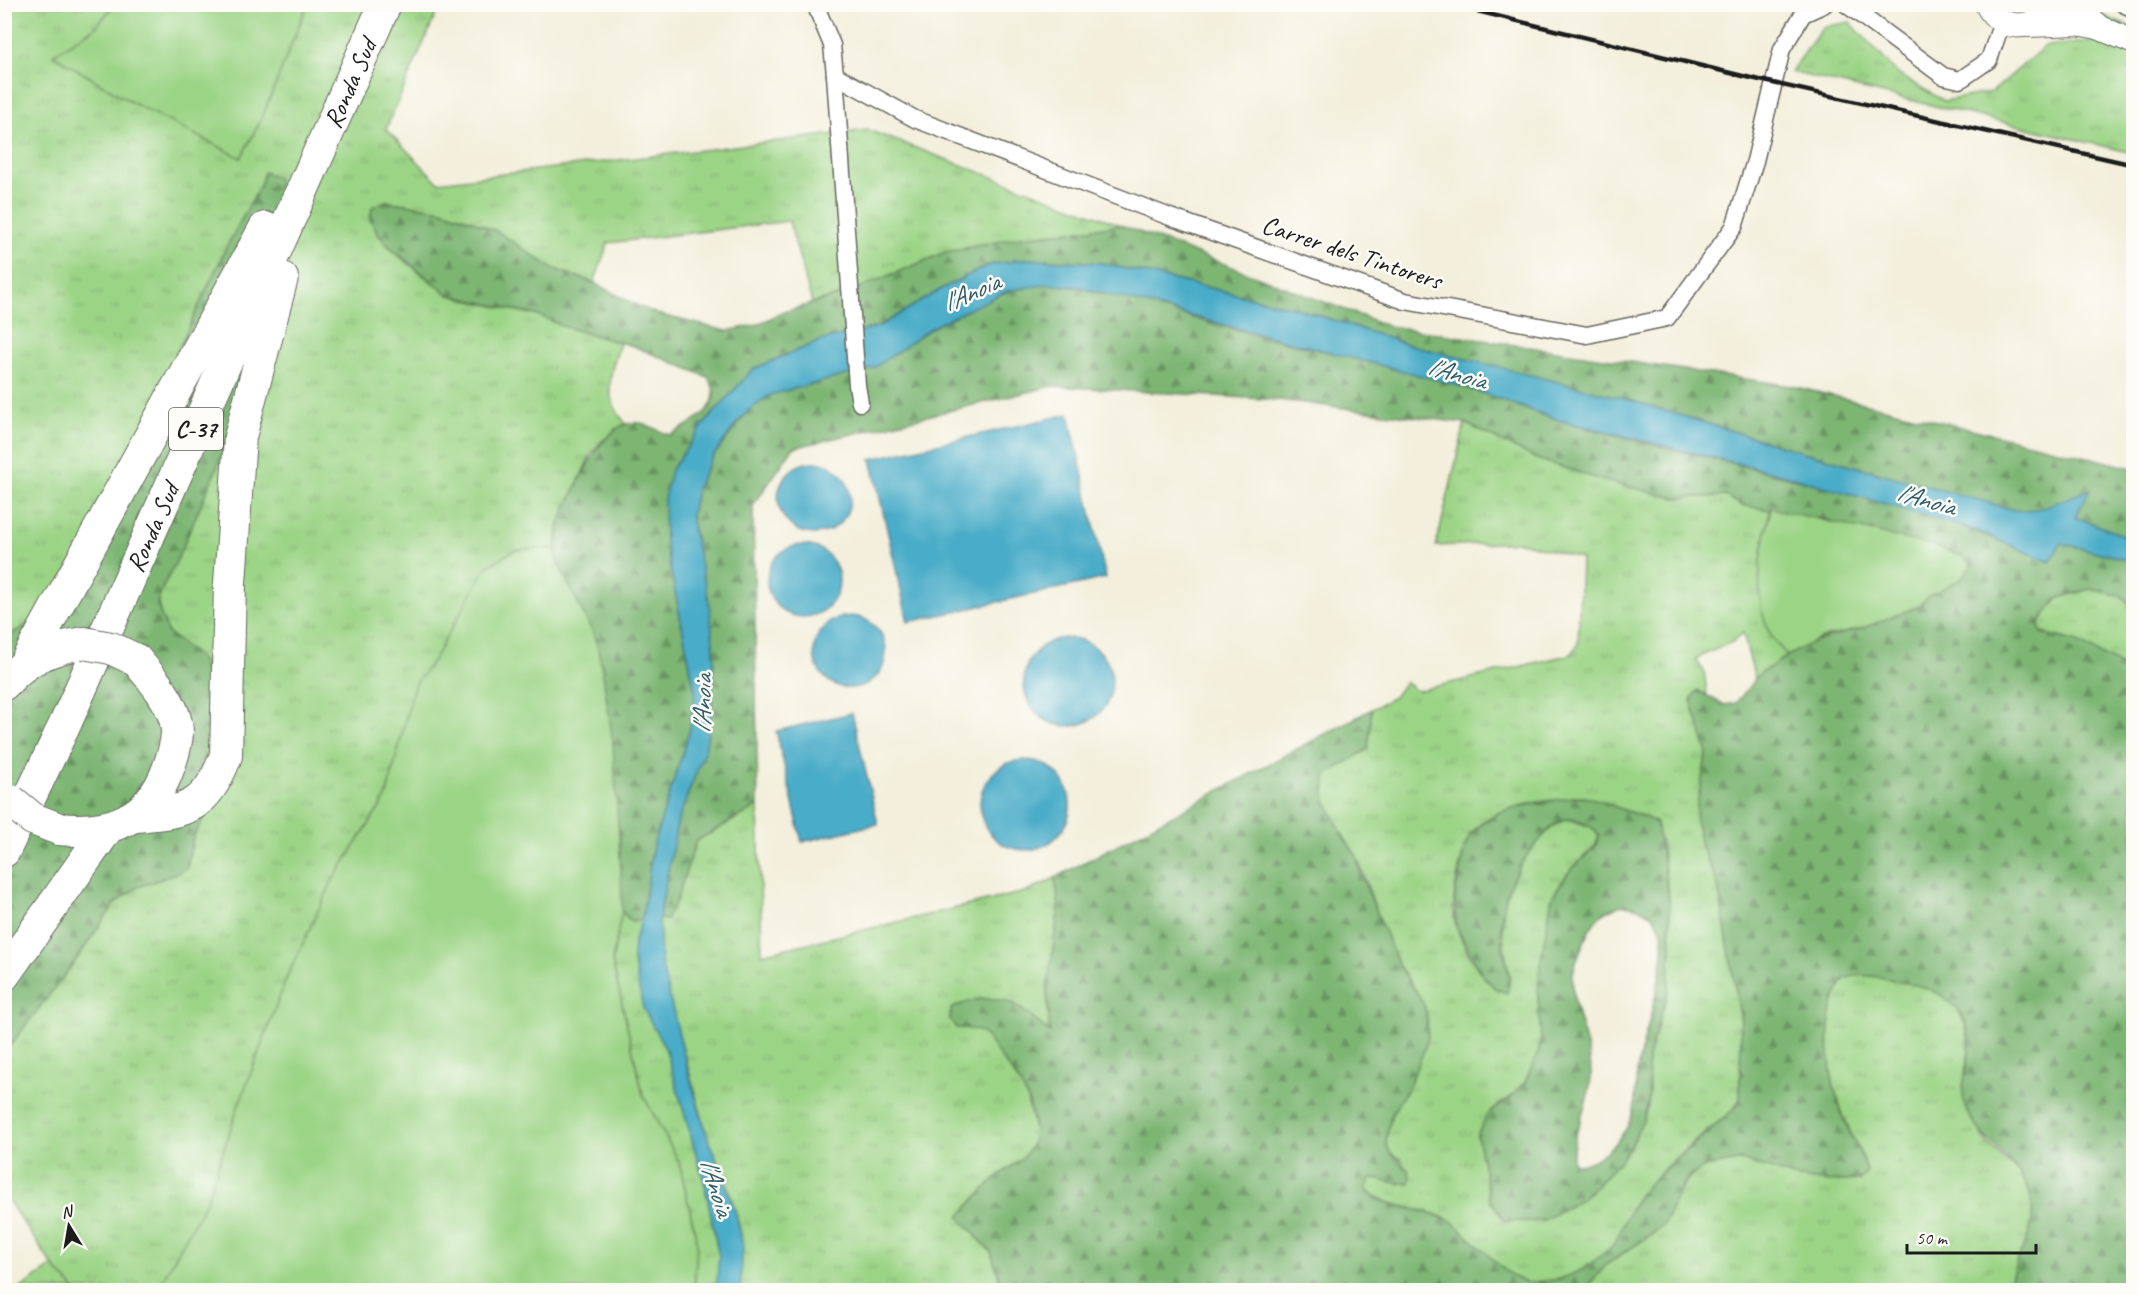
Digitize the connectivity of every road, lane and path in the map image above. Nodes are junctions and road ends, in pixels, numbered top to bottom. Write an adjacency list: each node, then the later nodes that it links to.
1 (385, 4): 14 (highway, Ronda Sud / C-37)
2 (815, 4): 13 (street)
3 (1825, 4): 13 (street, Carrer dels Tintorers)
4 (1846, 4): 9 (street)
5 (2051, 4): 10 (street)
6 (2072, 4): 11 (street)
7 (2123, 4): 8 (street)
8 (2133, 9)
9 (1994, 13): 10 (street)
10 (2029, 25): 11 (street)
11 (2100, 28): 12 (street)
12 (2133, 42)
13 (835, 75): 15 (street)
14 (331, 127): 16 (highway); 18 (highway); 20 (highway, Ronda Sud / C-37)
15 (860, 403)
16 (15, 674): 18 (highway, bridge)
17 (8, 796): 19 (highway, bridge)
18 (137, 816): 19 (highway)
19 (107, 829): 21 (highway)
20 (4, 851)
21 (4, 975)

